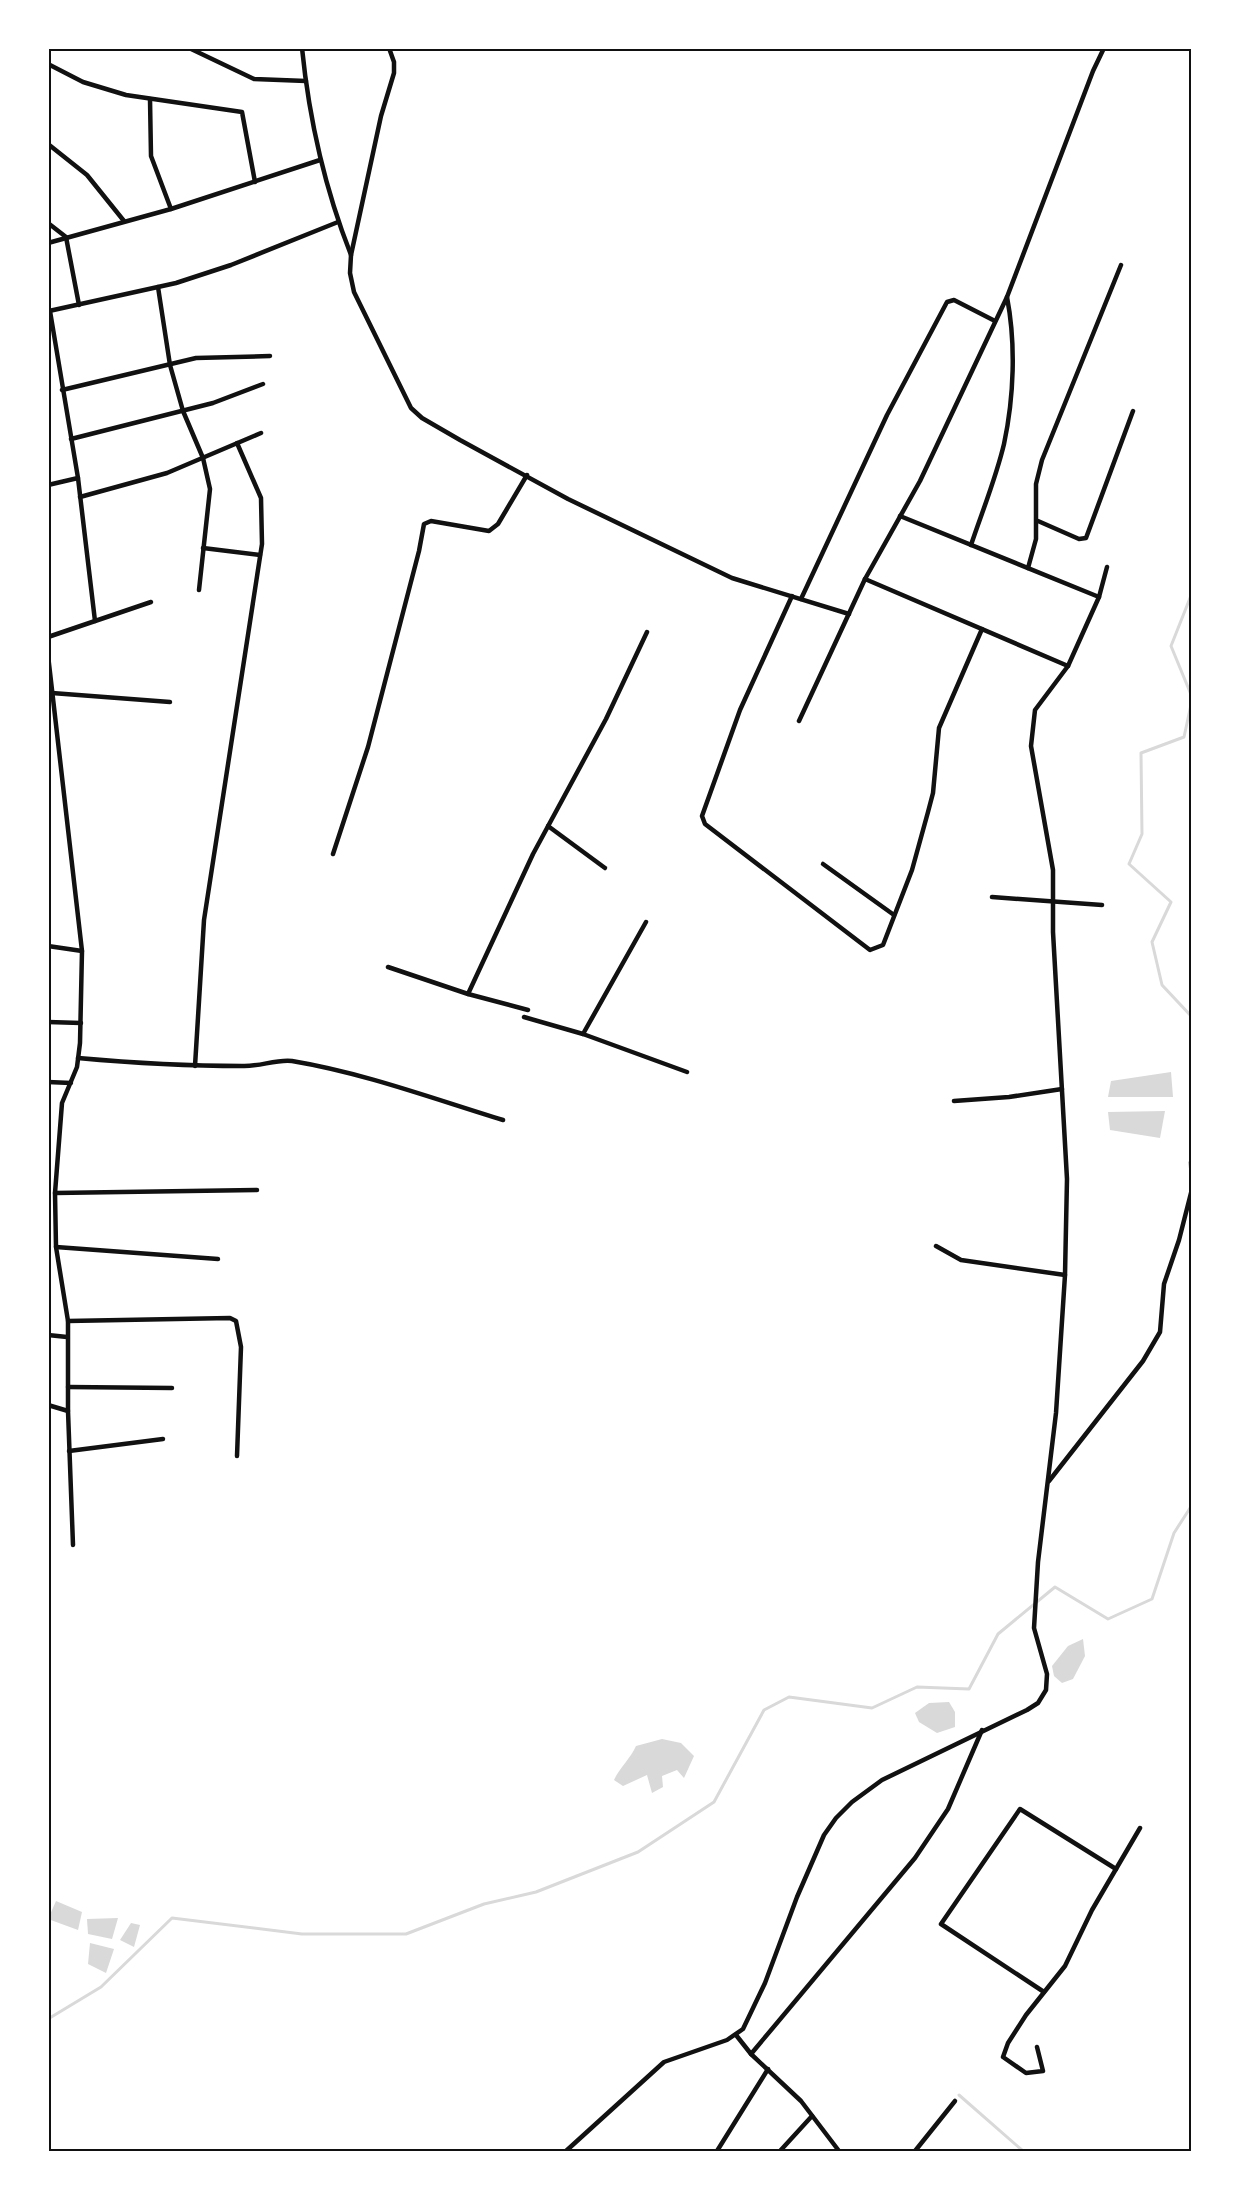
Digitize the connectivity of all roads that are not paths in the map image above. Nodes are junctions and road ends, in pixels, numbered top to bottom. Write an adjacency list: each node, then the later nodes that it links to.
1 (189, 48): 6 (street)
2 (302, 48): 6 (street)
3 (388, 48): 17 (street)
4 (1104, 48): 20 (street)
5 (48, 64): 7 (street)
6 (306, 81): 9 (street)
7 (150, 99): 10 (street); 11 (street)
8 (48, 144): 12 (street)
9 (320, 160): 10 (street); 13 (street)
10 (255, 182): 11 (street)
11 (171, 208): 12 (street)
12 (124, 221): 15 (street)
13 (338, 222): 17 (street); 19 (street)
14 (48, 223): 15 (street)
15 (66, 237): 16 (street); 21 (street)
16 (48, 243)
17 (351, 255): 34 (street)
18 (1121, 265): 39 (street)
19 (158, 287): 21 (street); 25 (street)
20 (1008, 297): 23 (street); 40 (street)
21 (79, 305): 22 (street)
22 (49, 311): 27 (street)
23 (995, 321): 38 (street); 49 (street)
24 (270, 356): 25 (street)
25 (170, 365): 27 (street); 28 (street)
26 (263, 384): 28 (street)
27 (62, 390): 31 (street)
28 (183, 411): 31 (street); 33 (street)
29 (1133, 411): 39 (street)
30 (261, 433): 32 (street)
31 (71, 439): 35 (street)
32 (237, 443): 33 (street); 42 (street)
33 (203, 458): 37 (street); 41 (street)
34 (527, 476): 47 (street); 65 (street)
35 (78, 478): 36 (street); 37 (street)
36 (48, 484)
37 (80, 497): 52 (street)
38 (900, 516): 40 (street); 45 (street)
39 (1038, 521): 44 (street)
40 (971, 545): 44 (street)
41 (203, 548): 42 (street); 46 (street)
42 (260, 555): 83 (street)
43 (1107, 567): 48 (street)
44 (1028, 568): 48 (street)
45 (865, 579): 51 (street); 53 (street)
46 (199, 590)
47 (792, 596): 49 (street); 71 (street)
48 (1099, 597): 58 (street)
49 (801, 599): 51 (street)
50 (151, 602): 52 (street)
51 (849, 614): 61 (street)
52 (95, 621): 55 (street)
53 (982, 629): 58 (street); 71 (street)
54 (647, 632): 64 (street)
55 (48, 637)
56 (48, 655): 57 (street)
57 (49, 662): 59 (street)
58 (1068, 666): 69 (street)
59 (52, 693): 60 (street); 63 (street)
60 (170, 702)
61 (799, 721)
62 (48, 730): 63 (street)
63 (57, 730): 74 (street)
64 (549, 826): 67 (street); 76 (street)
65 (333, 854)
66 (823, 864): 71 (street)
67 (605, 867)
68 (992, 897): 69 (street)
69 (1054, 900): 70 (street); 87 (street)
70 (1102, 905)
71 (894, 915)
72 (646, 922): 81 (street)
73 (48, 946): 74 (street)
74 (81, 951): 80 (street)
75 (388, 967): 76 (street)
76 (468, 994): 77 (street)
77 (528, 1010)
78 (524, 1017): 81 (street)
79 (48, 1022): 80 (street)
80 (81, 1023): 82 (street)
81 (583, 1034): 84 (street)
82 (78, 1058): 83 (street); 86 (street)
83 (195, 1066): 89 (street)
84 (687, 1072)
85 (48, 1082): 86 (street)
86 (71, 1083): 92 (street)
87 (1062, 1089): 88 (street); 100 (street)
88 (954, 1101)
89 (503, 1120)
90 (1191, 1162): 111 (street)
91 (48, 1167): 92 (street)
92 (56, 1169): 94 (street)
93 (257, 1190): 94 (street)
94 (55, 1192): 96 (street)
95 (48, 1223): 96 (street)
96 (55, 1223): 98 (street)
97 (936, 1246): 100 (street)
98 (56, 1247): 99 (street); 101 (street)
99 (218, 1259)
100 (1065, 1275): 111 (street)
101 (68, 1321): 103 (street); 110 (street)
102 (48, 1335): 103 (street)
103 (67, 1337): 104 (street)
104 (68, 1387): 105 (street); 107 (street)
105 (172, 1388)
106 (48, 1405): 107 (street)
107 (68, 1411): 109 (street)
108 (163, 1439): 109 (street)
109 (69, 1451): 112 (street)
110 (237, 1456)
111 (1048, 1482): 113 (street)
112 (73, 1545)
113 (982, 1730): 117 (street); 119 (street)
114 (1140, 1828): 115 (street)
115 (1116, 1869): 116 (street); 116 (street)
116 (1044, 1992): 118 (street)
117 (736, 2035): 119 (street); 123 (street)
118 (1037, 2047)
119 (751, 2054): 120 (street)
120 (768, 2069): 122 (street); 124 (street)
121 (955, 2101): 127 (street)
122 (812, 2116): 125 (street); 126 (street)
123 (566, 2151)
124 (717, 2151)
125 (780, 2151)
126 (839, 2151)
127 (915, 2151)

